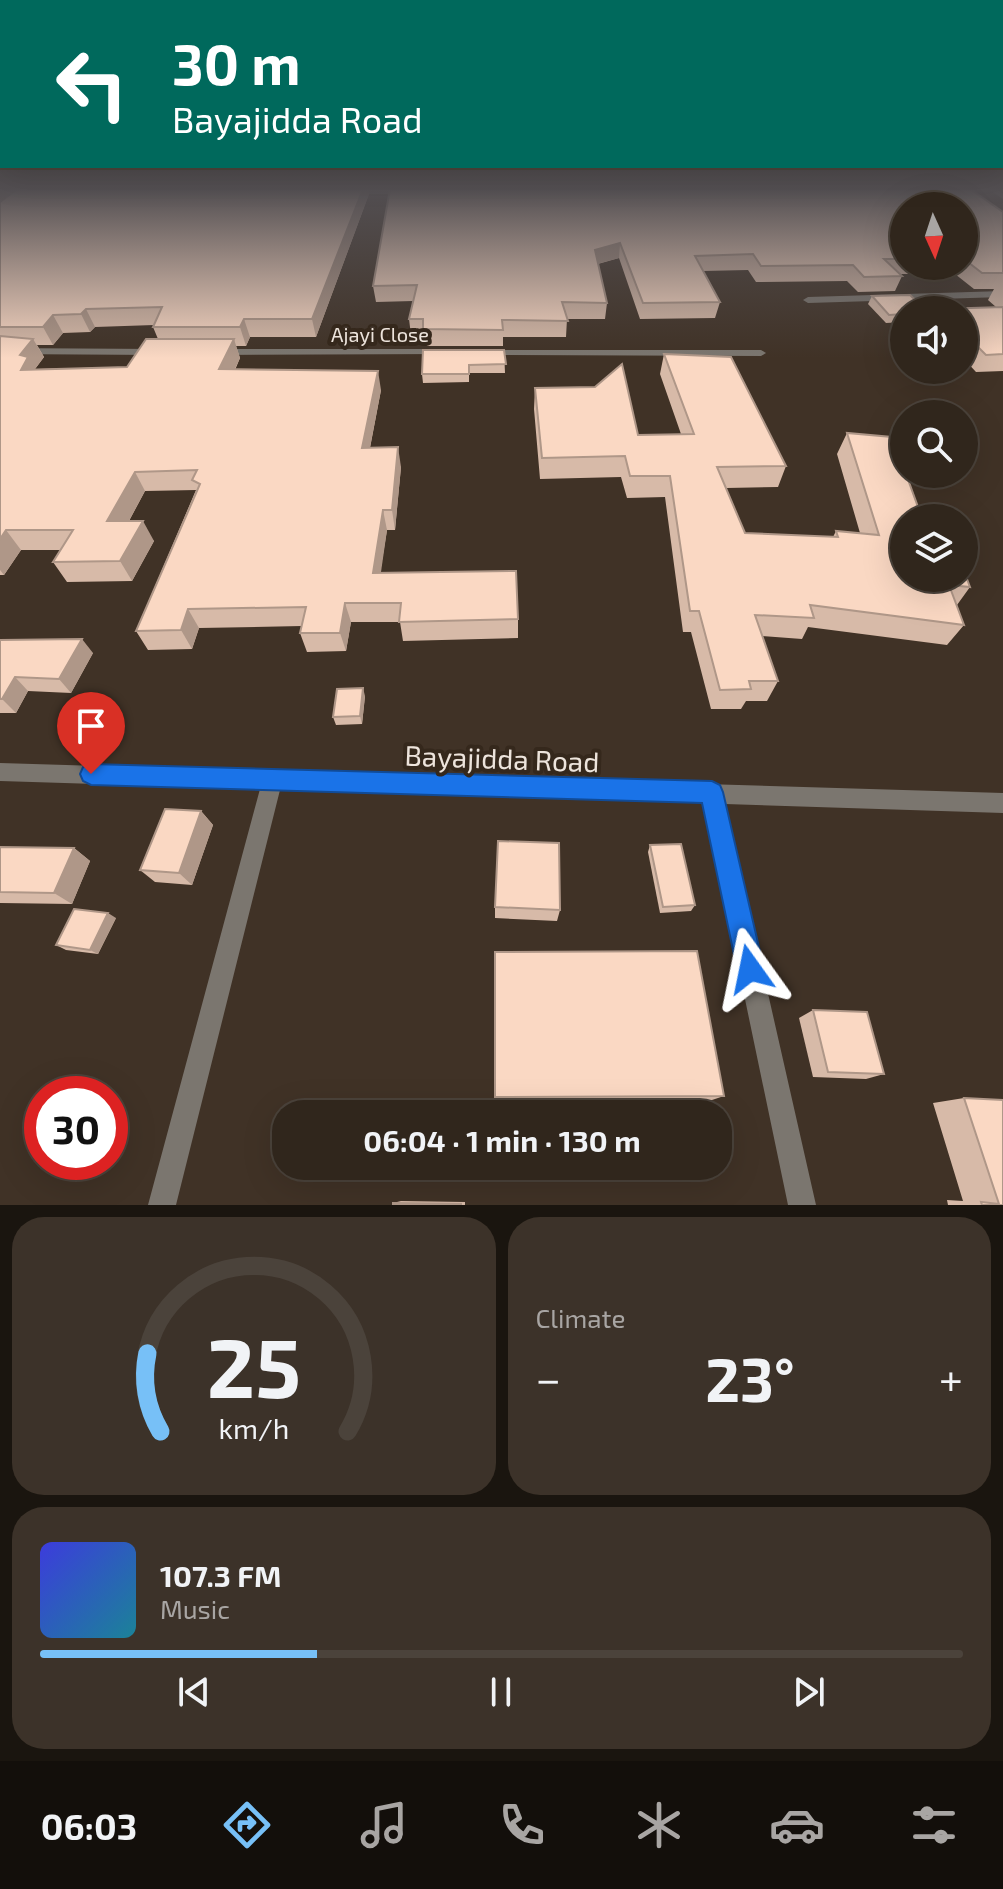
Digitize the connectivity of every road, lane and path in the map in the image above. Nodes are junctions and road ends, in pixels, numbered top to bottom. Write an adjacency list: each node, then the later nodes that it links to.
1 (1003, 294): 2 (street)
2 (808, 300)
3 (0, 351): 4 (street)
4 (178, 352)
5 (209, 352): 6 (street, Ajayi Close)
6 (761, 353)
7 (0, 772): 8 (street, Bayajidda Road)
8 (273, 779): 9 (street, Bayajidda Road); 11 (street)
9 (712, 792): 10 (street, Bayajidda Road); 12 (street)
10 (1003, 803)
11 (162, 1205)
12 (802, 1205)

